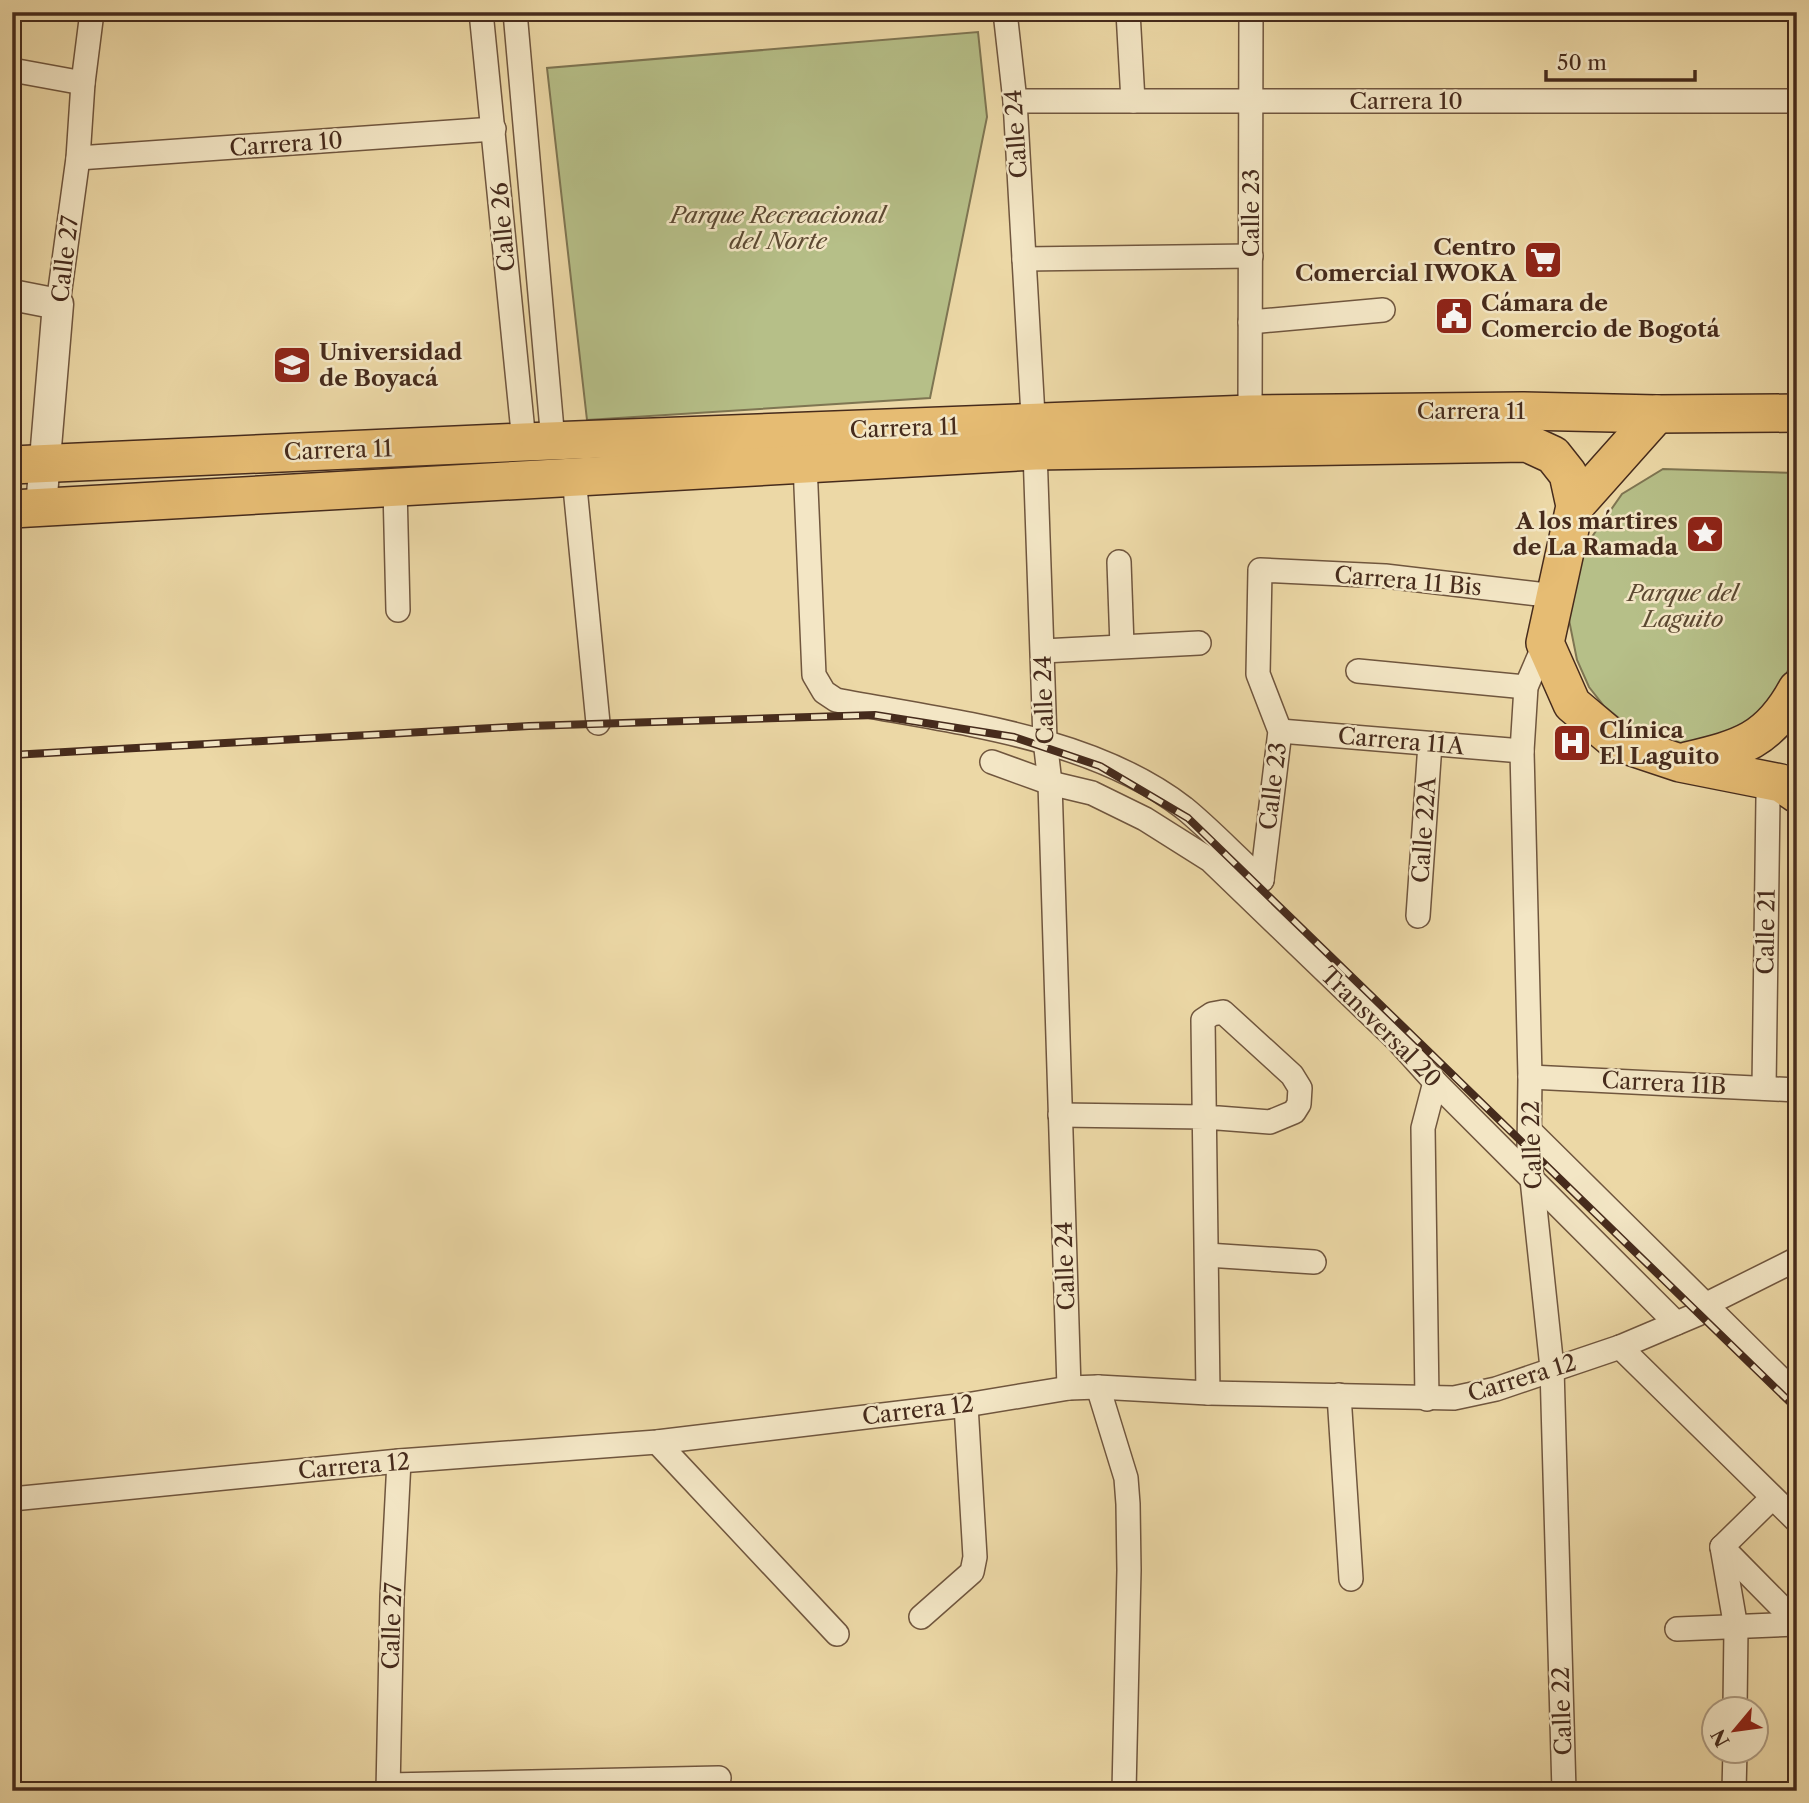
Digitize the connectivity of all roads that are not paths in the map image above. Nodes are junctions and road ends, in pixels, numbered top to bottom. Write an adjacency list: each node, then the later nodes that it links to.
1 (92, 12): 8 (street, Calle 27)
2 (481, 12): 13 (street, Calle 26)
3 (515, 12): 25 (street, Calle 26)
4 (1005, 12): 9 (street, Calle 24)
5 (1128, 12): 10 (street)
6 (1251, 12): 11 (street, Calle 23)
7 (12, 70): 8 (street)
8 (83, 83): 14 (street, Calle 27)
9 (1015, 101): 10 (street, Carrera 10); 16 (street, Calle 24)
10 (1133, 101): 11 (street, Carrera 10)
11 (1251, 101): 12 (street, Carrera 10); 15 (street, Calle 23)
12 (1797, 102)
13 (494, 129): 14 (street, Carrera 10); 25 (street, Calle 26)
14 (78, 158): 18 (street, Calle 27)
15 (1251, 256): 16 (street); 20 (street, Calle 23)
16 (1024, 260): 24 (street, Calle 24)
17 (12, 295): 18 (street)
18 (58, 304): 26 (street, Calle 27)
19 (1383, 310): 20 (street)
20 (1250, 323): 22 (street, Calle 23)
21 (1797, 413): 23 (main road, Carrera 11)
22 (1250, 414): 23 (main road, Carrera 11); 24 (main road, Carrera 11)
23 (1657, 414): 30 (main road)
24 (1034, 437): 25 (main road, Carrera 11); 27 (main road, Carrera 11); 30 (main road, Carrera 11); 39 (street, Calle 24)
25 (539, 441): 26 (main road, Carrera 11)
26 (29, 463): 31 (street, Calle 27)
27 (805, 464): 28 (main road, Carrera 11); 45 (street)
28 (574, 477): 29 (main road, Carrera 11); 43 (street)
29 (395, 488): 31 (main road, Carrera 11); 35 (street)
30 (1576, 506): 34 (main road, Calle 22)
31 (27, 508)
32 (1119, 562): 38 (street)
33 (1260, 570): 34 (street, Carrera 11 Bis); 44 (street, Calle 23)
34 (1555, 596): 37 (main road, Calle 22)
35 (398, 610)
36 (1199, 643): 38 (street)
37 (1545, 643): 41 (street, Calle 22); 49 (main road)
38 (1122, 646): 39 (street)
39 (1043, 651): 45 (street, Calle 24)
40 (1358, 671): 41 (street)
41 (1526, 687): 47 (street, Calle 22)
42 (1797, 690): 49 (main road)
43 (598, 723)
44 (1280, 731): 45 (street, Calle 23); 46 (street, Carrera 11A)
45 (1045, 740): 50 (street, Calle 24)
46 (1430, 744): 47 (street, Carrera 11A); 52 (street, Calle 22A)
47 (1522, 751): 53 (street, Calle 22)
48 (992, 762): 50 (street)
49 (1679, 763): 51 (main road)
50 (1050, 783): 54 (street, Transversal 20); 57 (street, Calle 24)
51 (1790, 785): 55 (street, Calle 21)
52 (1418, 916)
53 (1530, 1077): 55 (street, Carrera 11B); 59 (street, Calle 22)
54 (1435, 1082): 60 (street, Transversal 20); 73 (street)
55 (1764, 1088): 56 (street, Carrera 11B)
56 (1797, 1090)
57 (1060, 1115): 58 (street); 69 (street, Calle 24)
58 (1205, 1116): 58 (street); 61 (street)
59 (1530, 1130): 60 (street, Calle 22); 64 (street)
60 (1532, 1177): 65 (street, Transversal 20); 67 (street, Calle 22)
61 (1207, 1255): 63 (street); 70 (street)
62 (1797, 1259): 64 (street, Carrera 12)
63 (1314, 1262)
64 (1707, 1304): 65 (street, Carrera 12); 72 (street)
65 (1676, 1323): 66 (street, Carrera 12)
66 (1620, 1347): 67 (street, Carrera 12); 77 (street)
67 (1552, 1368): 73 (street, Carrera 12); 92 (street, Calle 22)
68 (1098, 1387): 69 (street, Carrera 12); 70 (street, Carrera 12); 91 (street)
69 (1069, 1388): 74 (street, Carrera 12)
70 (1208, 1393): 71 (street, Carrera 12)
71 (1339, 1395): 73 (street, Carrera 12); 81 (street)
72 (1797, 1395)
73 (1427, 1399)
74 (966, 1405): 75 (street, Carrera 12); 82 (street)
75 (657, 1442): 76 (street, Carrera 12); 86 (street)
76 (399, 1461): 78 (street, Carrera 12); 90 (street, Calle 27)
77 (1772, 1497): 79 (street); 80 (street)
78 (12, 1499)
79 (1797, 1521)
80 (1722, 1546): 83 (street); 84 (street)
81 (1351, 1579)
82 (921, 1617)
83 (1797, 1623): 84 (street)
84 (1736, 1628): 85 (street); 87 (street)
85 (1677, 1629)
86 (837, 1634)
87 (1735, 1694)
88 (1735, 1764): 93 (street)
89 (719, 1778): 90 (street)
90 (388, 1788)
91 (1124, 1791)
92 (1564, 1791)
93 (1734, 1791)

